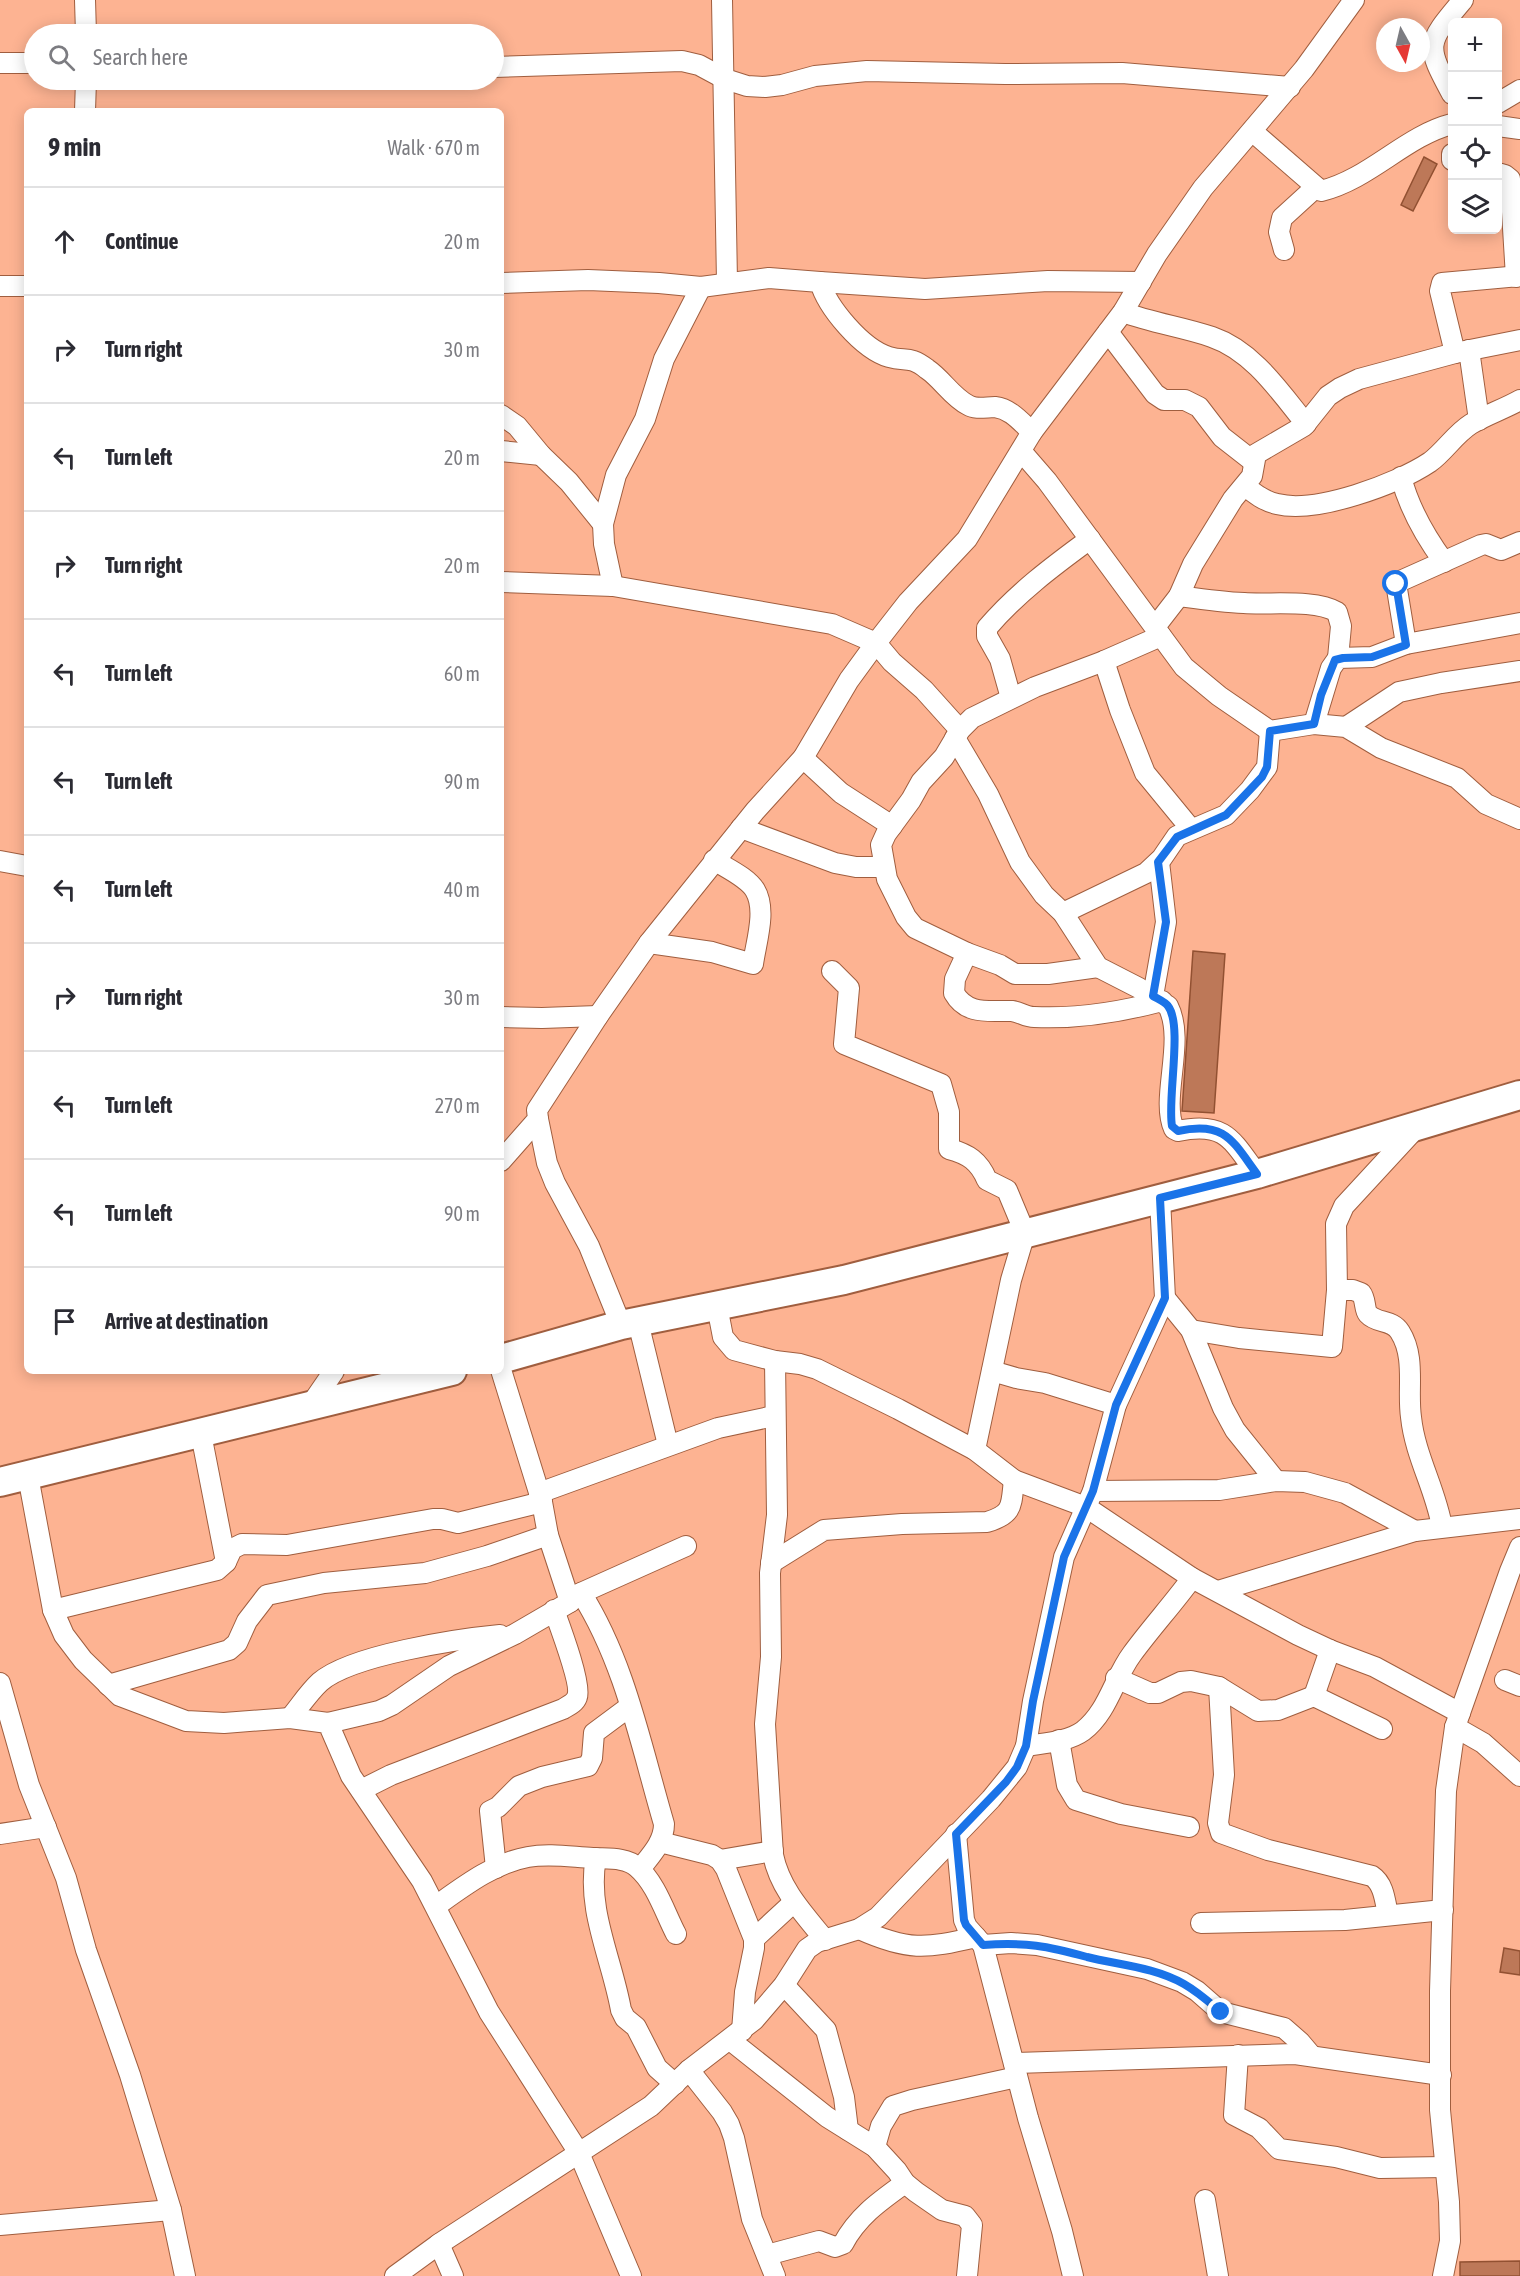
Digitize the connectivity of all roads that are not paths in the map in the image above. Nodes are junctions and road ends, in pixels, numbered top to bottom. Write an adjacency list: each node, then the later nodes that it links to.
1 (85, 0): 5 (street)
2 (722, 0): 9 (street)
3 (1354, 0): 11 (street)
4 (1463, 0): 10 (street)
5 (86, 24)
6 (0, 63): 7 (street)
7 (24, 63)
8 (504, 68): 9 (street)
9 (725, 79): 11 (street); 24 (street)
10 (1448, 86)
11 (1290, 87): 19 (street)
12 (86, 90): 15 (street)
13 (1520, 90): 14 (street)
14 (1502, 100)
15 (85, 108)
16 (1502, 127): 17 (street)
17 (1520, 129)
18 (1448, 130): 21 (street)
19 (1251, 131): 21 (street); 26 (street)
20 (1502, 174): 23 (street)
21 (1316, 188): 22 (street)
22 (1284, 250)
23 (1518, 277): 34 (street)
24 (727, 282): 25 (street); 30 (street)
25 (820, 282): 26 (street); 39 (street)
26 (1141, 282): 31 (street)
27 (504, 283): 30 (street)
28 (0, 286): 29 (street)
29 (24, 286)
30 (701, 287): 46 (street)
31 (1123, 312): 32 (street); 38 (street)
32 (1108, 332): 39 (street); 43 (street)
33 (1520, 340): 34 (street)
34 (1462, 351): 37 (street); 38 (street)
35 (1520, 400): 37 (street)
36 (504, 418): 42 (street)
37 (1479, 420): 44 (street)
38 (1306, 424): 43 (street)
39 (1032, 432): 41 (street)
40 (504, 451): 42 (street)
41 (1021, 451): 47 (street); 55 (street)
42 (541, 455): 46 (street)
43 (1254, 462): 45 (street)
44 (1401, 477): 45 (street); 49 (street)
45 (1245, 486): 52 (street)
46 (603, 524): 51 (street)
47 (1090, 539): 54 (street); 60 (street)
48 (1520, 542): 49 (street)
49 (1444, 562): 56 (street)
50 (504, 582): 51 (street)
51 (613, 586): 55 (street)
52 (1179, 596): 54 (street); 57 (street)
53 (1520, 623): 56 (street)
54 (1158, 632): 58 (street); 63 (street)
55 (876, 643): 64 (street); 65 (street)
56 (1406, 645): 57 (street)
57 (1338, 658): 61 (street)
58 (1104, 661): 60 (street); 69 (street)
59 (1520, 671): 62 (street)
60 (1011, 698): 64 (street)
61 (1314, 724): 62 (street); 63 (street)
62 (1346, 727): 66 (street)
63 (1270, 731): 69 (street)
64 (957, 734): 67 (street); 75 (street)
65 (803, 758): 67 (street); 68 (street)
66 (1520, 819)
67 (892, 826): 74 (street)
68 (741, 828): 70 (street); 74 (street)
69 (1191, 829): 72 (street)
70 (714, 860): 76 (street); 76 (street)
71 (0, 861): 73 (street)
72 (1158, 862): 75 (street); 80 (street)
73 (24, 865)
74 (883, 867): 77 (street)
75 (1063, 913): 78 (street)
76 (649, 943): 81 (street)
77 (967, 953): 78 (street); 80 (street)
78 (1098, 967): 80 (street)
79 (832, 970): 89 (street)
80 (1158, 998): 87 (street)
81 (598, 1016): 82 (street); 84 (street)
82 (504, 1017)
83 (1520, 1095): 85 (street)
84 (538, 1119): 86 (street); 93 (street)
85 (1418, 1126): 87 (street); 90 (street)
86 (504, 1158)
87 (1257, 1174): 88 (street)
88 (1160, 1198): 89 (street); 91 (street)
89 (1025, 1233): 92 (street); 97 (street)
90 (1337, 1290): 94 (street); 114 (street)
91 (1165, 1298): 94 (street); 101 (street)
92 (717, 1306): 93 (street); 96 (street)
93 (630, 1324): 95 (street); 105 (street)
94 (1191, 1330): 109 (street)
95 (504, 1358)
96 (775, 1361): 103 (street); 106 (street)
97 (992, 1371): 101 (street); 106 (street)
98 (332, 1374): 102 (street)
99 (440, 1374): 102 (street)
100 (502, 1374): 111 (street)
101 (1116, 1405): 112 (street)
102 (310, 1406): 104 (street)
103 (774, 1416): 105 (street); 120 (street)
104 (201, 1434): 107 (street); 119 (street)
105 (668, 1445): 111 (street)
106 (975, 1450): 108 (street)
107 (28, 1476): 110 (street); 124 (street)
108 (1014, 1480): 112 (street); 120 (street)
109 (1276, 1481): 112 (street); 115 (street)
110 (0, 1482)
111 (541, 1498): 116 (street); 119 (street)
112 (1089, 1499): 121 (street); 139 (street)
113 (1520, 1519): 114 (street)
114 (1442, 1527): 115 (street)
115 (1415, 1531): 122 (street)
116 (548, 1534): 123 (street); 129 (street)
117 (686, 1546): 123 (street)
118 (1520, 1547): 134 (street)
119 (226, 1562): 124 (street)
120 (771, 1563): 147 (street)
121 (1192, 1578): 122 (street); 127 (street)
122 (1218, 1591): 126 (street)
123 (568, 1601): 125 (street); 132 (street); 141 (street)
124 (52, 1610): 129 (street)
125 (515, 1634): 133 (street); 135 (street)
126 (1330, 1650): 131 (street); 134 (street)
127 (1116, 1678): 130 (street); 138 (street)
128 (0, 1683): 137 (street)
129 (108, 1685): 133 (street)
130 (1219, 1687): 131 (street); 155 (street)
131 (1314, 1696): 136 (street)
132 (629, 1707): 146 (street); 150 (street)
133 (290, 1718): 135 (street)
134 (1458, 1720): 140 (street); 154 (street)
135 (328, 1723): 141 (street)
136 (1382, 1729)
137 (6, 1732): 142 (street)
138 (1059, 1740): 139 (street); 143 (street)
139 (1026, 1746): 145 (street)
140 (1520, 1776)
141 (361, 1790): 153 (street)
142 (46, 1827): 144 (street); 176 (street)
143 (1189, 1827)
144 (0, 1834)
145 (956, 1834): 157 (street); 161 (street)
146 (660, 1842): 149 (street); 151 (street)
147 (773, 1851): 149 (street); 152 (street)
148 (596, 1858): 150 (street); 151 (street); 169 (street)
149 (720, 1860): 159 (street)
150 (496, 1868): 153 (street)
151 (640, 1869): 158 (street)
152 (794, 1902): 159 (street); 160 (street)
153 (436, 1906): 172 (street)
154 (1443, 1910): 155 (street); 168 (street)
155 (1388, 1915): 156 (street)
156 (1201, 1923)
157 (859, 1929): 160 (street); 161 (street)
158 (676, 1934)
159 (754, 1939): 163 (street)
160 (825, 1940): 162 (street)
161 (980, 1941): 165 (street); 167 (street)
162 (784, 1985): 163 (street); 170 (street)
163 (736, 2035): 166 (street); 170 (street)
164 (1238, 2055): 165 (street); 167 (street); 173 (street)
165 (1311, 2055): 168 (street)
166 (689, 2070): 169 (street); 179 (street)
167 (1015, 2070): 171 (street); 186 (street)
168 (1441, 2075): 173 (street)
169 (675, 2084): 172 (street)
170 (848, 2130): 171 (street)
171 (874, 2147): 174 (street)
172 (579, 2153): 178 (street); 183 (street)
173 (1445, 2167): 188 (street)
174 (905, 2183): 179 (street); 185 (street)
175 (1205, 2200): 187 (street)
176 (171, 2210): 177 (street); 181 (street)
177 (0, 2225)
178 (439, 2244): 180 (street); 182 (street)
179 (767, 2254): 184 (street)
180 (399, 2274)
181 (185, 2276)
182 (453, 2276)
183 (631, 2276)
184 (775, 2276)
185 (968, 2276)
186 (1073, 2276)
187 (1218, 2276)
188 (1443, 2276)

